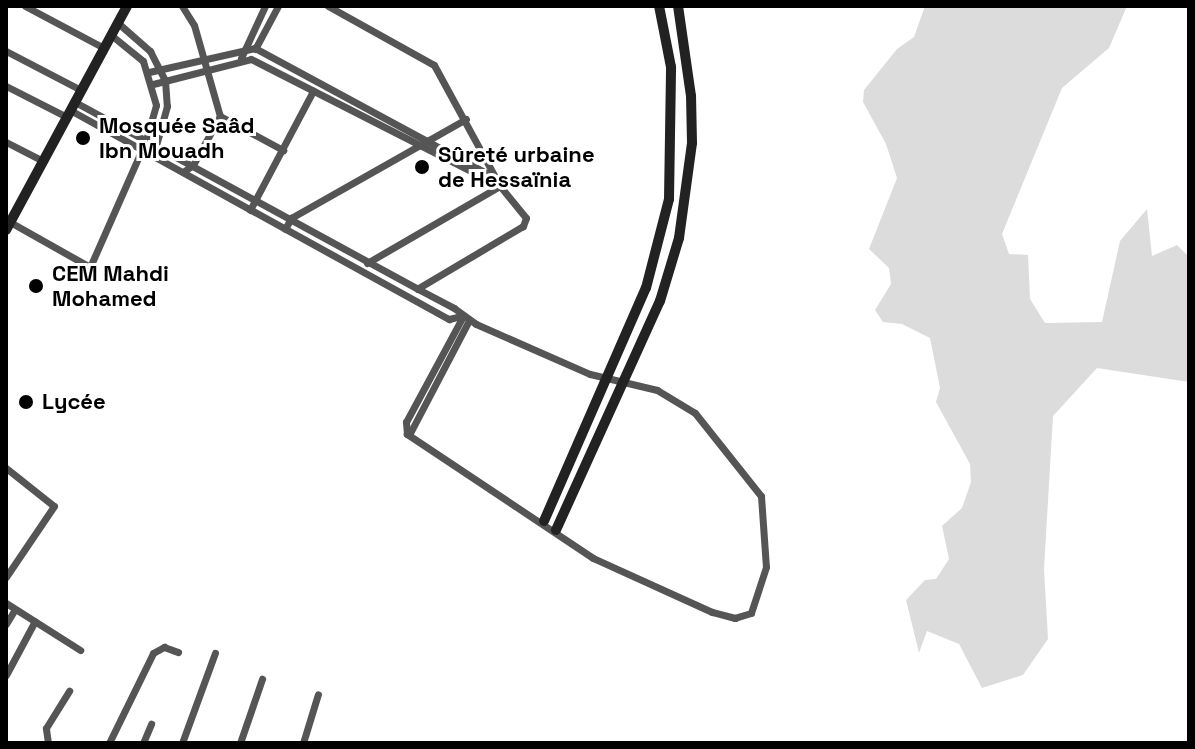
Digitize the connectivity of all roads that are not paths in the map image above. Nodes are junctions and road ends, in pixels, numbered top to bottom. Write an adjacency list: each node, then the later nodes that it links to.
1 (25, 6): 12 (street)
2 (182, 6): 15 (street)
3 (265, 6): 11 (street)
4 (278, 6): 13 (street)
5 (328, 6): 29 (street)
6 (659, 6): 52 (street)
7 (678, 6): 53 (street)
8 (122, 8): 9 (street)
9 (118, 23): 10 (street); 19 (street)
10 (111, 35): 12 (street); 20 (street)
11 (245, 47): 13 (street); 15 (street); 16 (street)
12 (104, 48): 25 (street)
13 (255, 48): 17 (street); 22 (street)
14 (6, 51): 25 (street)
15 (203, 56): 18 (street); 19 (street)
16 (241, 58): 17 (street); 18 (street)
17 (251, 59): 26 (street)
18 (206, 68): 21 (street); 28 (street)
19 (161, 69): 20 (street); 21 (street)
20 (149, 72): 23 (street)
21 (165, 80): 23 (street); 33 (street)
22 (317, 82): 26 (street); 31 (street)
23 (153, 84): 30 (street)
24 (6, 86): 27 (street)
25 (81, 90): 27 (street)
26 (312, 92): 34 (street); 36 (street)
27 (71, 110): 30 (street); 35 (street); 38 (street)
28 (220, 116): 36 (street); 39 (street)
29 (466, 119): 31 (street); 41 (street)
30 (146, 140): 33 (street); 35 (street)
31 (427, 141): 34 (street); 41 (street)
32 (6, 142): 38 (street)
33 (156, 146): 37 (street); 39 (street)
34 (419, 146): 41 (street); 44 (street)
35 (142, 149): 37 (street); 45 (street)
36 (283, 150): 42 (street)
37 (153, 155): 40 (street)
38 (43, 161): 45 (street)
39 (193, 165): 40 (street); 42 (street)
40 (183, 172): 43 (street)
41 (496, 182): 47 (street); 49 (street)
42 (256, 199): 43 (street); 44 (street)
43 (250, 210): 46 (street)
44 (291, 218): 46 (street); 47 (street)
45 (8, 226)
46 (285, 229): 48 (street)
47 (368, 261): 48 (street); 49 (street)
48 (362, 271): 50 (street)
49 (418, 289): 50 (street); 51 (street)
50 (411, 298): 51 (street)
51 (464, 317): 52 (street); 55 (street)
52 (607, 378): 53 (street); 55 (street)
53 (624, 381): 56 (street); 56 (street)
54 (6, 468): 57 (street)
55 (544, 521): 56 (street)
56 (556, 530)
57 (6, 577)
58 (6, 603): 59 (street)
59 (15, 609): 60 (street); 61 (street)
60 (35, 621): 62 (street); 65 (street)
61 (6, 624)
62 (80, 650)
63 (178, 652): 71 (street)
64 (215, 653): 73 (street)
65 (6, 675)
66 (262, 679): 74 (street)
67 (69, 691): 70 (street)
68 (318, 694): 75 (street)
69 (151, 724): 72 (street)
70 (48, 743)
71 (109, 743)
72 (143, 743)
73 (182, 743)
74 (240, 743)
75 (303, 743)

